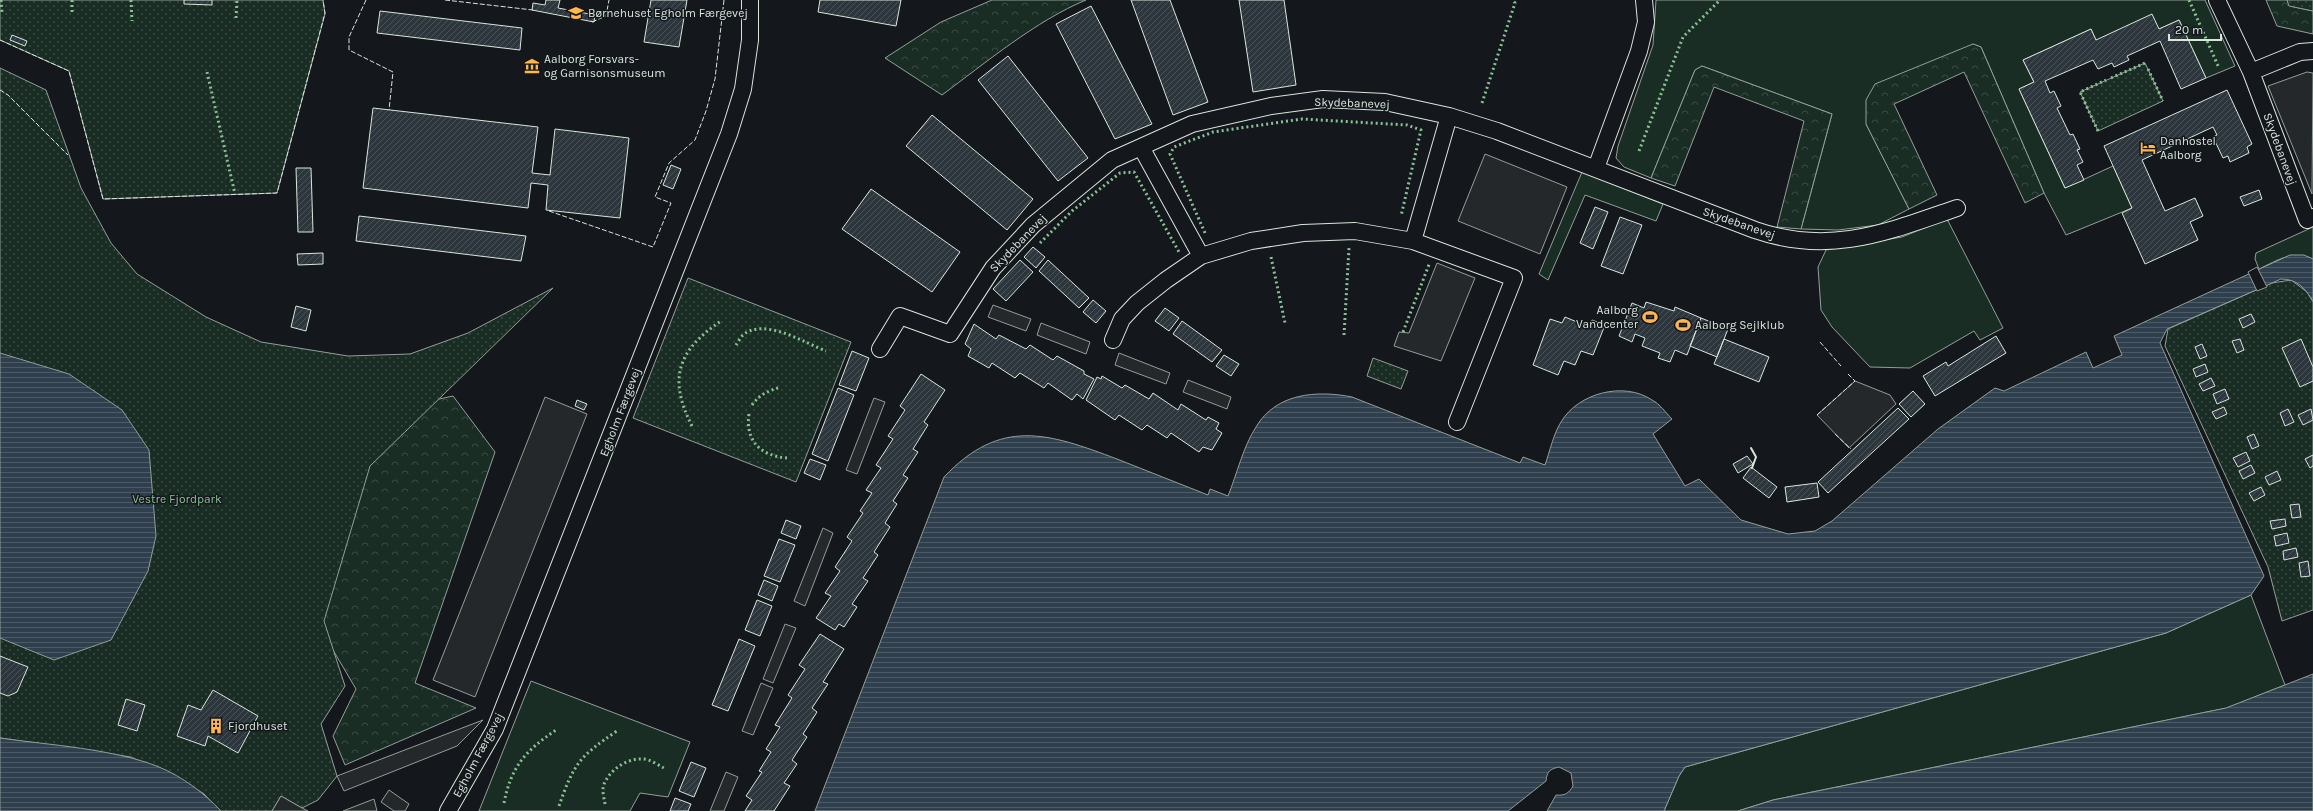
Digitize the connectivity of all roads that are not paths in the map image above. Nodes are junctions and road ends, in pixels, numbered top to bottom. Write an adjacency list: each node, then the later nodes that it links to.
1 (750, 0): 16 (street, Egholm Færgevej)
2 (1644, 0): 8 (street)
3 (2217, 0): 5 (street, Skydebanevej)
4 (2313, 51): 5 (street)
5 (2251, 72): 10 (street, Skydebanevej)
6 (1449, 116): 7 (street, Skydebanevej); 8 (street, Skydebanevej); 11 (street)
7 (1141, 147): 12 (street); 14 (street, Skydebanevej)
8 (1596, 168): 9 (street, Skydebanevej)
9 (1957, 208)
10 (2313, 216)
11 (1414, 241): 12 (street); 15 (street)
12 (1201, 256): 13 (street)
13 (1113, 340)
14 (880, 350)
15 (1457, 422)
16 (448, 811)

